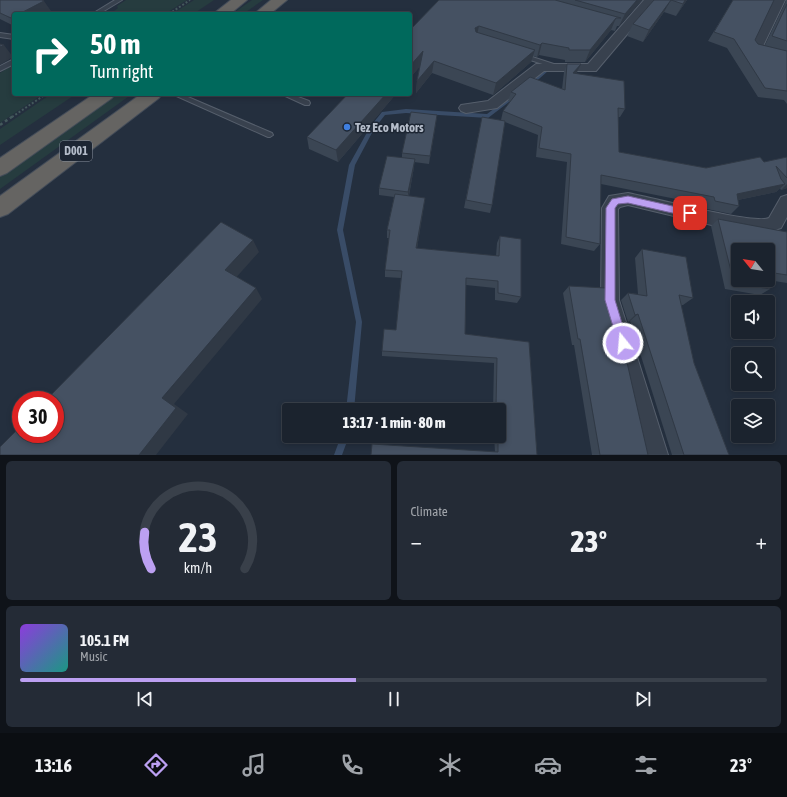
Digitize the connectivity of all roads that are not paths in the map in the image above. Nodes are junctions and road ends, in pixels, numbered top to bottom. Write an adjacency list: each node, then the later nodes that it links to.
1 (119, 0): 6 (lane)
2 (240, 0): 7 (highway)
3 (280, 0): 8 (highway)
4 (650, 0): 14 (street)
5 (779, 0): 12 (street)
6 (98, 12)
7 (223, 12)
8 (264, 12)
9 (0, 35): 10 (lane)
10 (12, 37)
11 (514, 53): 14 (lane)
12 (787, 57)
13 (12, 62): 15 (lane)
14 (558, 67): 21 (street)
15 (0, 69)
16 (103, 96): 23 (highway, D001)
17 (150, 96): 25 (highway, D001)
18 (180, 96): 22 (lane)
19 (289, 96): 20 (lane)
20 (306, 103)
21 (466, 108)
22 (270, 135)
23 (0, 168)
24 (787, 202): 26 (street)
25 (0, 208)
26 (657, 455)

